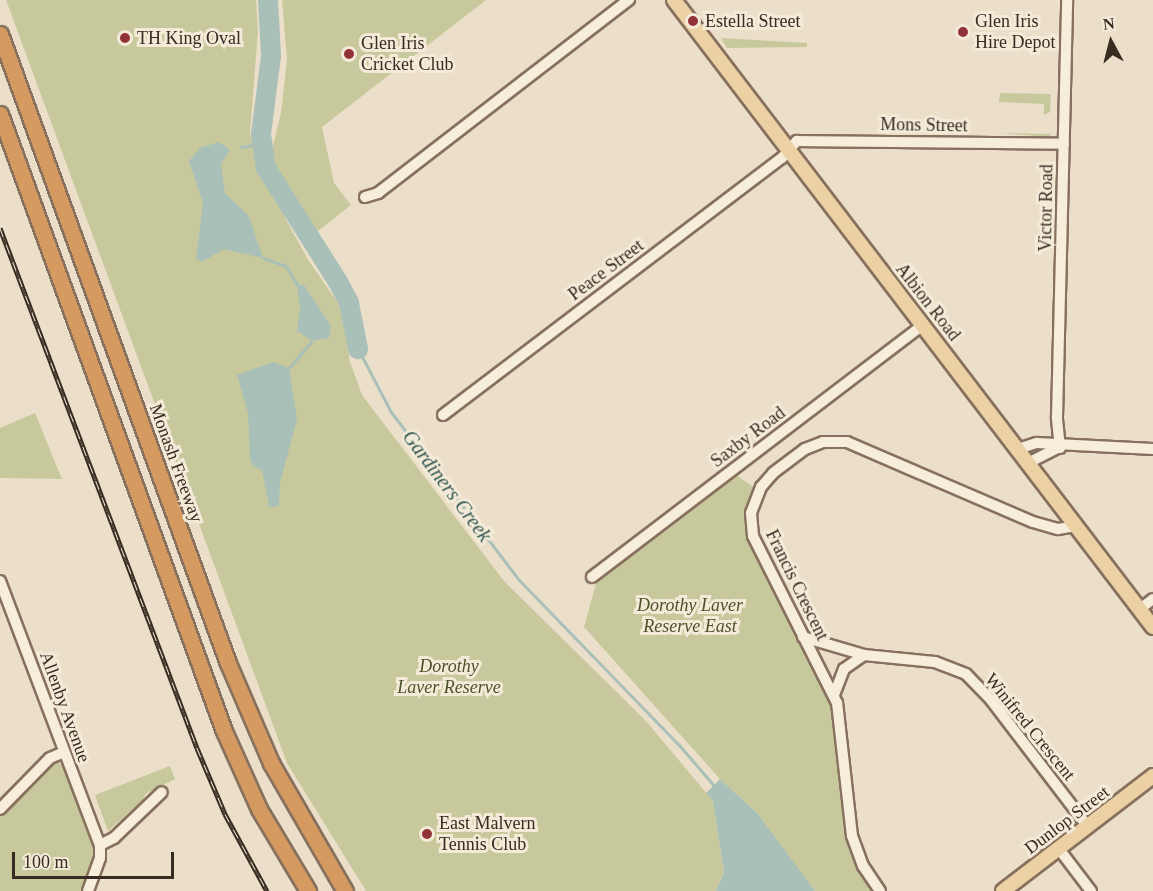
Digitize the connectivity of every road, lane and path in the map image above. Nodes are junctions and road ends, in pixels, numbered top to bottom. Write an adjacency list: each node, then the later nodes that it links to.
1 (629, 0): 8 (street)
2 (674, 0): 7 (main road, Albion Road)
3 (1067, 0): 6 (street, Victor Road)
4 (0, 34): 33 (highway, Monash Freeway)
5 (0, 114): 32 (highway)
6 (1064, 144): 7 (street, Mons Street); 11 (street, Victor Road)
7 (788, 150): 9 (main road, Albion Road); 10 (street, Peace Street)
8 (365, 197)
9 (923, 325): 12 (main road, Albion Road); 16 (street, Saxby Road)
10 (442, 415)
11 (1055, 448): 12 (street); 13 (street); 14 (street)
12 (1018, 449): 14 (main road, Albion Road)
13 (1153, 449)
14 (1028, 463): 15 (main road, Albion Road)
15 (1076, 526): 19 (main road, Albion Road); 21 (street, Francis Crescent)
16 (592, 577)
17 (0, 581): 24 (street, Allenby Avenue)
18 (1153, 598): 19 (street)
19 (1140, 609): 20 (main road, Albion Road)
20 (1153, 627)
21 (803, 637): 22 (street, Winifred Crescent); 23 (street, Francis Crescent)
22 (864, 655): 23 (street); 28 (street, Winifred Crescent)
23 (834, 695): 34 (street, Francis Crescent)
24 (64, 752): 27 (street); 29 (street, Allenby Avenue)
25 (1153, 777): 28 (main road, Dunlop Street)
26 (162, 792): 29 (street)
27 (0, 809)
28 (1088, 827): 30 (main road, Dunlop Street)
29 (100, 845): 31 (street)
30 (1059, 849): 35 (main road, Dunlop Street); 36 (street)
31 (88, 891)
32 (308, 891)
33 (345, 891)
34 (880, 891)
35 (1003, 891)
36 (1091, 891)

